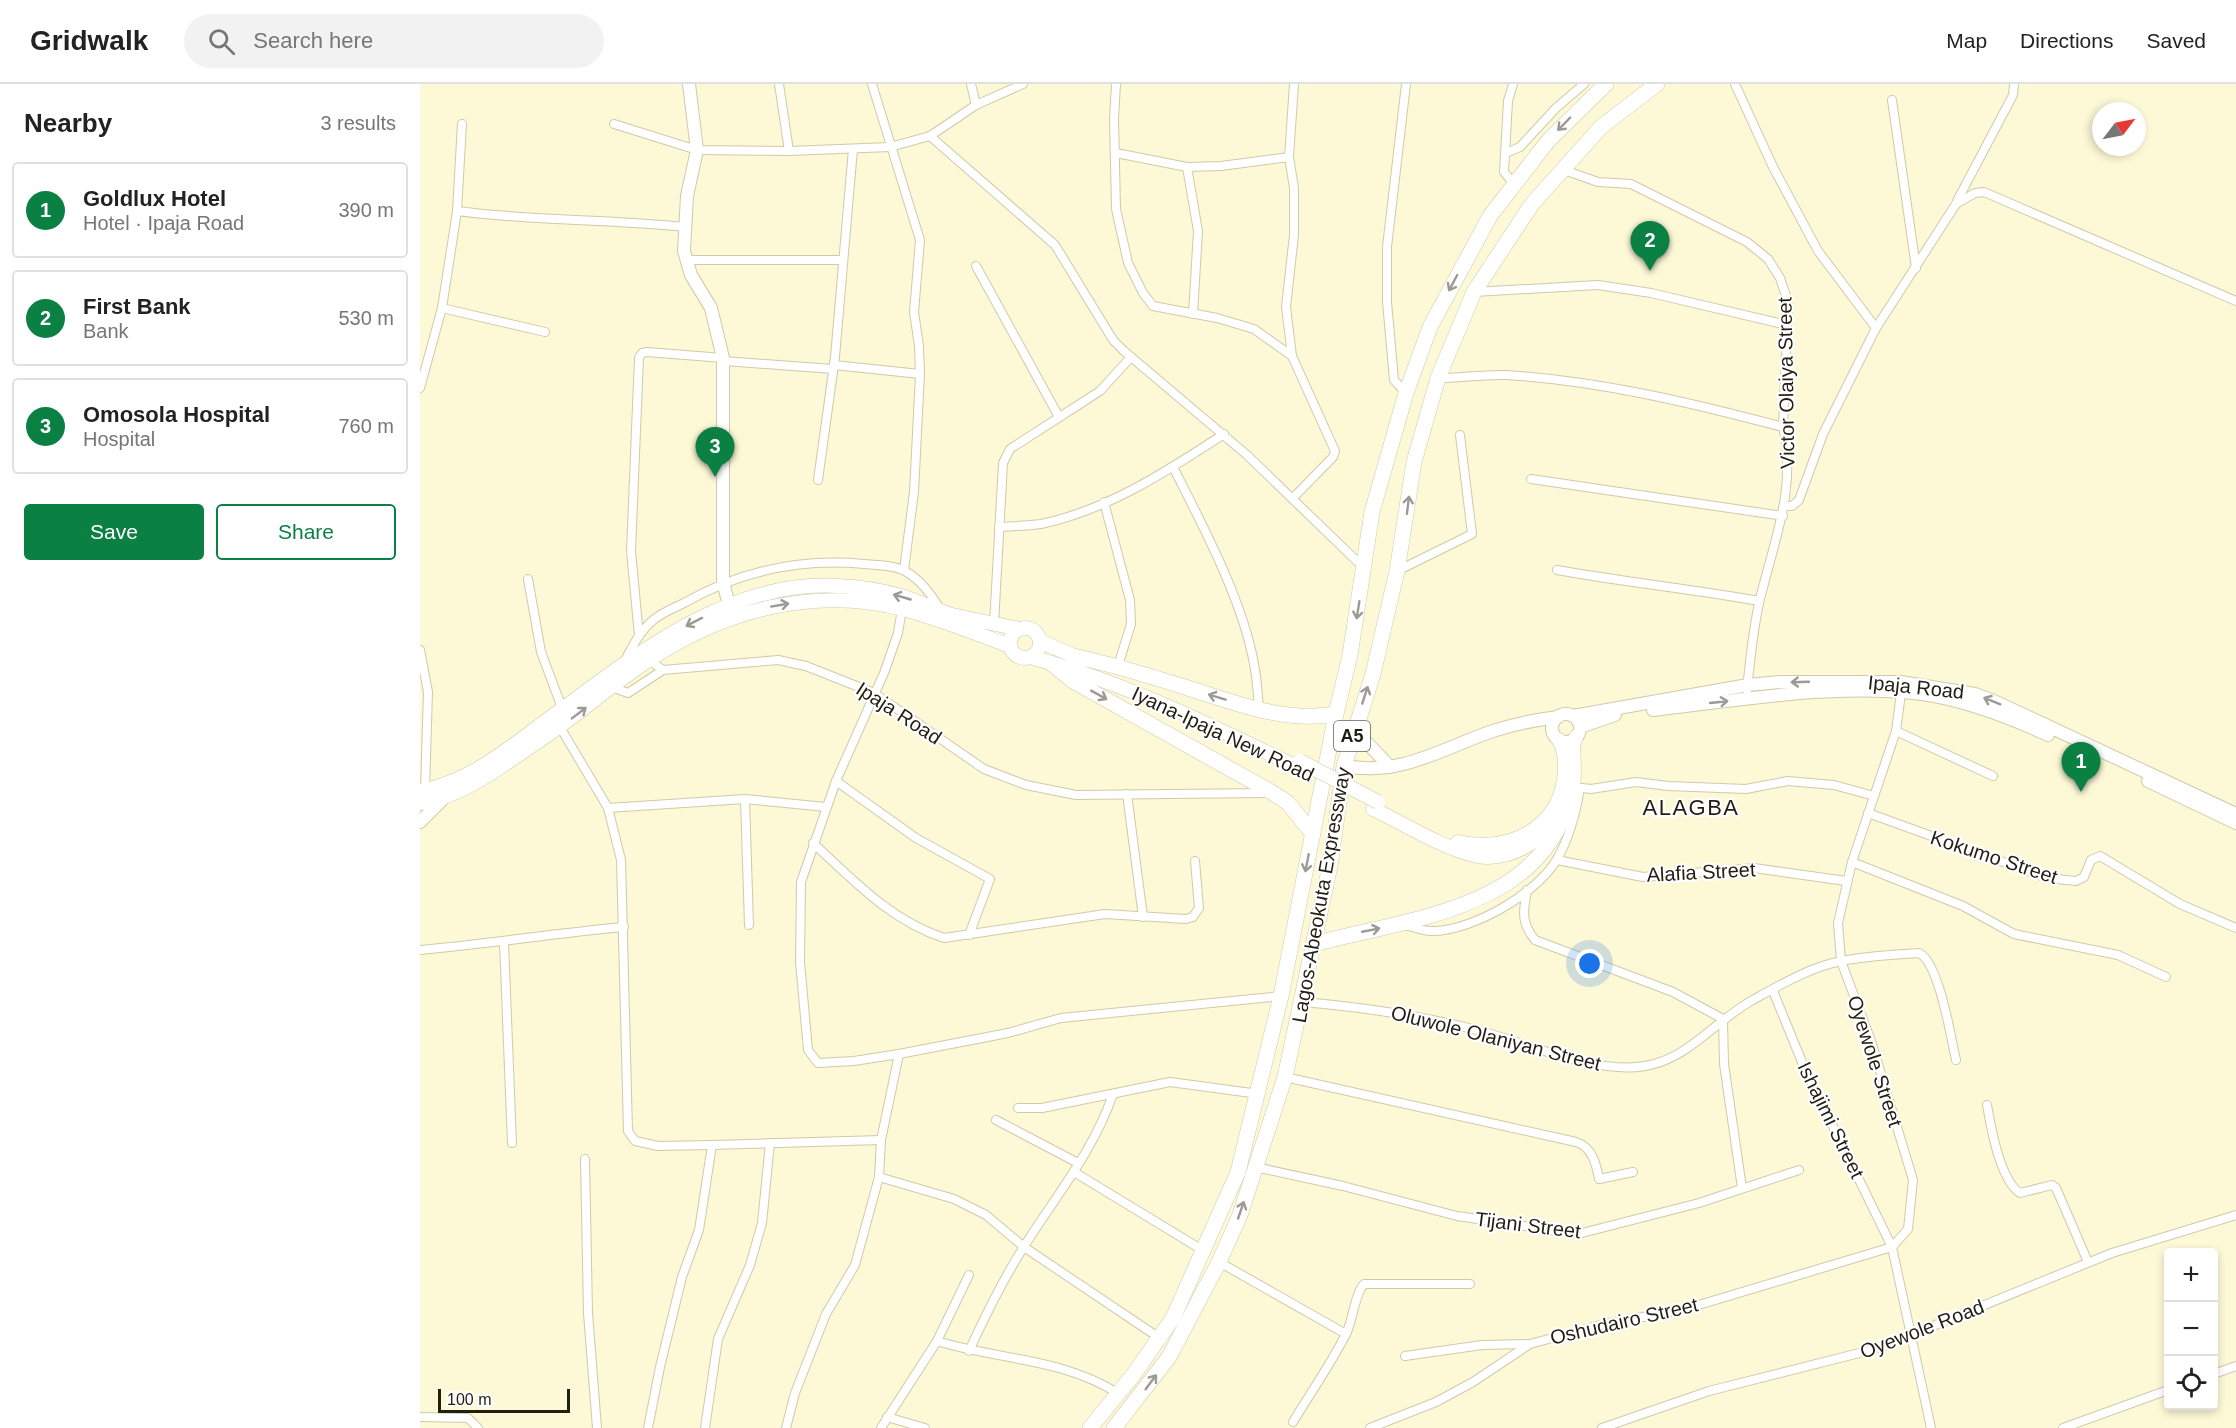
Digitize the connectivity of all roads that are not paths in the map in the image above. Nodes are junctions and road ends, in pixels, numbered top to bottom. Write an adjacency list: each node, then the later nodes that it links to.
1 (689, 84): 22 (main road)
2 (778, 84): 23 (street)
3 (872, 84): 20 (street)
4 (971, 84): 16 (street)
5 (1023, 84): 16 (street)
6 (1116, 84): 24 (street)
7 (1294, 84): 26 (street)
8 (1406, 84): 51 (street)
9 (1513, 84): 25 (street)
10 (1584, 84): 25 (street)
11 (1606, 84): 29 (highway, Lagos-Abeokuta Expressway / A5, one-way to 29)
12 (1657, 84): 28 (highway, Lagos-Abeokuta Expressway / A5)
13 (1736, 84): 42 (street)
14 (2014, 84): 30 (street)
15 (1892, 100): 36 (street)
16 (976, 105): 19 (street)
17 (462, 124): 31 (street)
18 (614, 124): 22 (street)
19 (930, 136): 20 (street); 45 (street)
20 (890, 147): 21 (street); 48 (street)
21 (853, 148): 23 (street); 34 (street)
22 (697, 150): 23 (street); 32 (main road)
23 (789, 151)
24 (1116, 153): 27 (street); 40 (street)
25 (1506, 153): 29 (street)
26 (1289, 157): 27 (street); 44 (street)
27 (1187, 167): 40 (street)
28 (1561, 169): 37 (highway, Lagos-Abeokuta Expressway / A5); 41 (street, Victor Olaiya Street)
29 (1514, 183): 51 (highway, Lagos-Abeokuta Expressway / A5, one-way to 51)
30 (1956, 204): 36 (street); 38 (street)
31 (457, 211): 32 (street); 39 (street)
32 (685, 227): 33 (main road)
33 (685, 260): 34 (street); 46 (main road)
34 (842, 260): 47 (street)
35 (976, 266): 52 (street)
36 (1916, 268): 42 (street)
37 (1474, 292): 41 (street); 49 (highway, Lagos-Abeokuta Expressway / A5)
38 (2236, 301)
39 (442, 308): 43 (street); 50 (street)
40 (1193, 314): 44 (street)
41 (1787, 325): 53 (street, Victor Olaiya Street)
42 (1876, 328): 61 (street)
43 (545, 332)
44 (1292, 356): 59 (street)
45 (1131, 357): 52 (street); 54 (street)
46 (723, 360): 47 (street); 69 (main road); 76 (street)
47 (833, 367): 48 (street); 58 (street)
48 (920, 374): 65 (street)
49 (1438, 378): 53 (street); 67 (highway, Lagos-Abeokuta Expressway / A5, one-way to 49)
50 (420, 388)
51 (1406, 393): 64 (highway, Lagos-Abeokuta Expressway / A5)
52 (1059, 417): 63 (street)
53 (1783, 427): 61 (street, Victor Olaiya Street)
54 (1224, 434): 56 (street); 59 (street)
55 (1460, 435): 67 (street)
56 (1173, 467): 60 (street); 93 (street)
57 (1531, 479): 62 (street)
58 (818, 480)
59 (1293, 498): 64 (street)
60 (1104, 502): 63 (street); 84 (street)
61 (1786, 506): 62 (street, Victor Olaiya Street)
62 (1783, 516): 70 (street, Victor Olaiya Street)
63 (999, 527): 74 (street)
64 (1364, 568): 94 (highway, Lagos-Abeokuta Expressway / A5, one-way to 94)
65 (904, 570): 69 (street); 73 (street)
66 (1557, 570): 70 (street)
67 (1397, 571): 99 (highway, Lagos-Abeokuta Expressway / A5, one-way to 67)
68 (528, 579): 92 (street)
69 (723, 582): 71 (main road); 76 (street)
70 (1759, 601): 87 (street, Victor Olaiya Street)
71 (729, 605): 73 (main road, one-way to 71); 80 (main road, one-way to 80)
72 (902, 609): 78 (main road); 80 (main road, one-way to 72); 89 (street)
73 (941, 611): 74 (main road)
74 (993, 624): 75 (main road)
75 (1019, 629): 77 (main road); 78 (main road)
76 (639, 636): 85 (street)
77 (1040, 641): 81 (main road, Iyana-Ipaja New Road); 82 (main road)
78 (1010, 646): 82 (main road)
79 (420, 650): 110 (street)
80 (647, 655): 85 (main road); 86 (street); 88 (main road)
81 (1073, 656): 84 (highway); 102 (main road, Iyana-Ipaja New Road)
82 (1030, 657): 83 (main road, Iyana-Ipaja New Road)
83 (1051, 663): 102 (main road, Iyana-Ipaja New Road); 107 (highway, one-way to 107)
84 (1118, 666): 93 (highway, one-way to 84)
85 (621, 668): 92 (main road)
86 (663, 670): 88 (street); 89 (street, Ipaja Road)
87 (1748, 685): 91 (street, Victor Olaiya Street); 98 (main road, Ipaja Road); 118 (main road, Ipaja Road, one-way to 87)
88 (612, 687): 97 (main road, one-way to 88)
89 (874, 693): 106 (street); 109 (street, Ipaja Road)
90 (1901, 693): 91 (main road, Ipaja Road); 100 (street, Oyewole Street); 120 (main road, Ipaja Road)
91 (1746, 699): 98 (main road, Ipaja Road, one-way to 91)
92 (562, 708): 110 (main road)
93 (1259, 710): 94 (highway)
94 (1336, 714): 121 (highway, Lagos-Abeokuta Expressway / A5)
95 (1558, 717): 96 (main road); 98 (main road); 101 (main road)
96 (1522, 722): 101 (main road); 104 (main road)
97 (560, 727): 113 (main road); 116 (street)
98 (1576, 727): 101 (main road); 108 (main road)
99 (1354, 729): 103 (highway, Lagos-Abeokuta Expressway / A5); 104 (main road)
100 (1896, 731): 105 (street); 111 (street, Oyewole Street)
101 (1556, 736): 114 (main road, Iyana-Ipaja New Road)
102 (1300, 765): 114 (main road, Iyana-Ipaja New Road, bridge)
103 (1344, 766): 104 (main road); 135 (highway, Lagos-Abeokuta Expressway / A5)
104 (1390, 767)
105 (1993, 776)
106 (836, 781): 115 (street); 133 (street)
107 (1273, 792): 109 (street, Ipaja Road); 121 (highway)
108 (1574, 792): 111 (street); 114 (main road, Iyana-Ipaja New Road); 123 (street); 129 (highway)
109 (1127, 794): 128 (street)
110 (422, 795): 113 (main road)
111 (1874, 796): 117 (street, Oyewole Street)
112 (745, 799): 115 (street); 116 (street); 130 (street)
113 (442, 800): 119 (main road)
114 (1375, 805)
115 (826, 807): 122 (street)
116 (608, 808): 131 (street)
117 (1868, 813): 125 (street, Oyewole Street); 132 (street, Kokumo Street)
118 (2236, 814)
119 (420, 822)
120 (2236, 823)
121 (1313, 834): 140 (highway, Lagos-Abeokuta Expressway / A5, one-way to 140)
122 (813, 843): 133 (street); 143 (street)
123 (1557, 860): 126 (street, Alafia Street); 127 (street)
124 (1195, 861): 128 (street)
125 (1851, 862): 126 (street, Oyewole Street); 138 (street)
126 (1846, 881): 137 (street, Oyewole Street)
127 (1527, 890): 129 (street); 142 (street)
128 (1143, 917): 133 (street)
129 (1401, 924): 135 (highway, one-way to 129)
130 (748, 925)
131 (624, 927): 134 (street); 154 (street)
132 (2236, 928)
133 (969, 935)
134 (504, 943): 136 (street); 152 (street)
135 (1314, 944): 141 (highway, Lagos-Abeokuta Expressway / A5)
136 (420, 951)
137 (1841, 961): 139 (street, Oluwole Olaniyan Street); 144 (street, Oluwole Olaniyan Street); 164 (street, Oyewole Street)
138 (2166, 976)
139 (1773, 991): 142 (street, Oluwole Olaniyan Street); 164 (street, Ishajimi Street)
140 (1281, 996): 143 (street); 147 (highway, Lagos-Abeokuta Expressway / A5)
141 (1303, 1002): 142 (street, Oluwole Olaniyan Street); 145 (highway, Lagos-Abeokuta Expressway / A5)
142 (1724, 1019): 161 (street)
143 (899, 1053): 151 (street)
144 (1956, 1060)
145 (1285, 1077): 156 (highway, Lagos-Abeokuta Expressway / A5); 159 (street)
146 (1113, 1094): 147 (street); 149 (street); 157 (street)
147 (1259, 1094): 165 (highway, Lagos-Abeokuta Expressway / A5)
148 (1987, 1105): 167 (street)
149 (1018, 1108)
150 (996, 1120): 157 (street)
151 (881, 1140): 153 (street); 160 (street)
152 (512, 1143)
153 (771, 1143): 154 (street); 187 (street)
154 (712, 1145): 186 (street)
155 (585, 1159): 185 (street)
156 (1255, 1167): 161 (street, Tijani Street); 166 (highway, Lagos-Abeokuta Expressway / A5, one-way to 156)
157 (1076, 1168): 163 (street); 165 (street)
158 (1799, 1170): 161 (street, Tijani Street)
159 (1633, 1172)
160 (879, 1177): 163 (street); 188 (street)
161 (1742, 1188)
162 (2236, 1215): 167 (street, Oyewole Road)
163 (1024, 1246): 172 (street); 175 (street)
164 (1892, 1247): 171 (street); 174 (street, Oshudairo Street)
165 (1204, 1251): 172 (highway, Lagos-Abeokuta Expressway / A5)
166 (1219, 1262): 170 (street); 192 (highway, Lagos-Abeokuta Expressway / A5, one-way to 166)
167 (2088, 1262): 171 (street, Oyewole Road)
168 (969, 1275): 173 (street)
169 (1470, 1284): 170 (street)
170 (1346, 1335): 183 (street)
171 (1911, 1336): 194 (street, Oyewole Road); 195 (street)
172 (1158, 1337): 180 (highway, Lagos-Abeokuta Expressway / A5)
173 (938, 1341): 175 (street); 181 (street)
174 (1530, 1344): 176 (street); 193 (street, Oshudairo Street)
175 (969, 1351): 180 (street)
176 (1405, 1356)
177 (2236, 1366): 178 (street)
178 (2218, 1373)
179 (2164, 1392): 196 (street)
180 (1119, 1394): 191 (highway, Lagos-Abeokuta Expressway / A5)
181 (887, 1417): 189 (street); 190 (street)
182 (420, 1418): 184 (street)
183 (1293, 1422)
184 (478, 1428)
185 (597, 1428)
186 (648, 1428)
187 (705, 1428)
188 (786, 1428)
189 (881, 1428)
190 (925, 1428)
191 (1090, 1428)
192 (1114, 1428)
193 (1370, 1428)
194 (1602, 1428)
195 (1931, 1428)
196 (2063, 1428)

